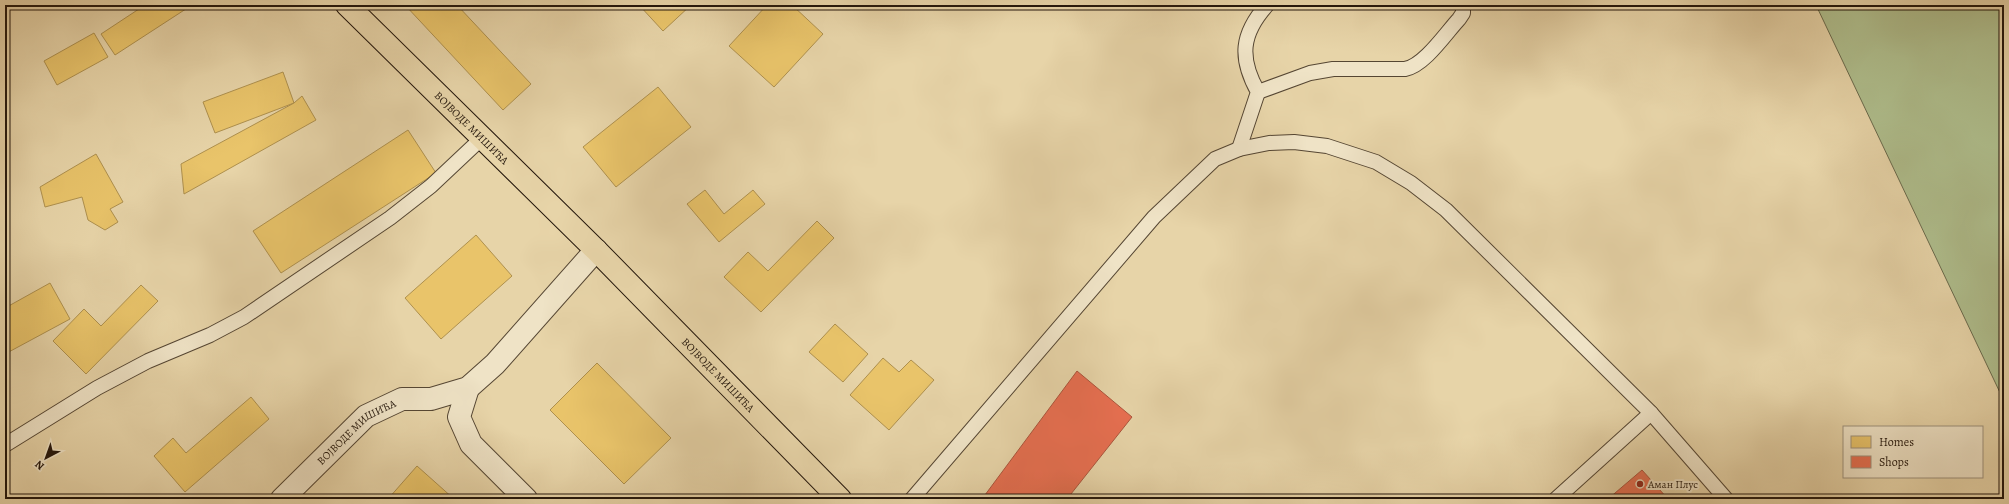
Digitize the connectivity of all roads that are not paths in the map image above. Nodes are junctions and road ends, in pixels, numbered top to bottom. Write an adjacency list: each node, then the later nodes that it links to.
1 (347, 5): 5 (main road, ВОЈВОДЕ МИШИЋА)
2 (1267, 5): 4 (lane)
3 (1463, 5): 4 (lane)
4 (1258, 92): 6 (lane)
5 (482, 138): 7 (main road, ВОЈВОДЕ МИШИЋА); 10 (lane)
6 (1239, 149): 9 (lane); 14 (lane)
7 (596, 250): 8 (street, ВОЈВОДЕ МИШИЋА); 13 (main road, ВОЈВОДЕ МИШИЋА)
8 (468, 388): 11 (street, ВОЈВОДЕ МИШИЋА); 12 (street)
9 (1651, 413): 15 (lane); 16 (lane)
10 (5, 445)
11 (282, 499)
12 (526, 499)
13 (840, 499)
14 (912, 499)
15 (1556, 499)
16 (1726, 499)

